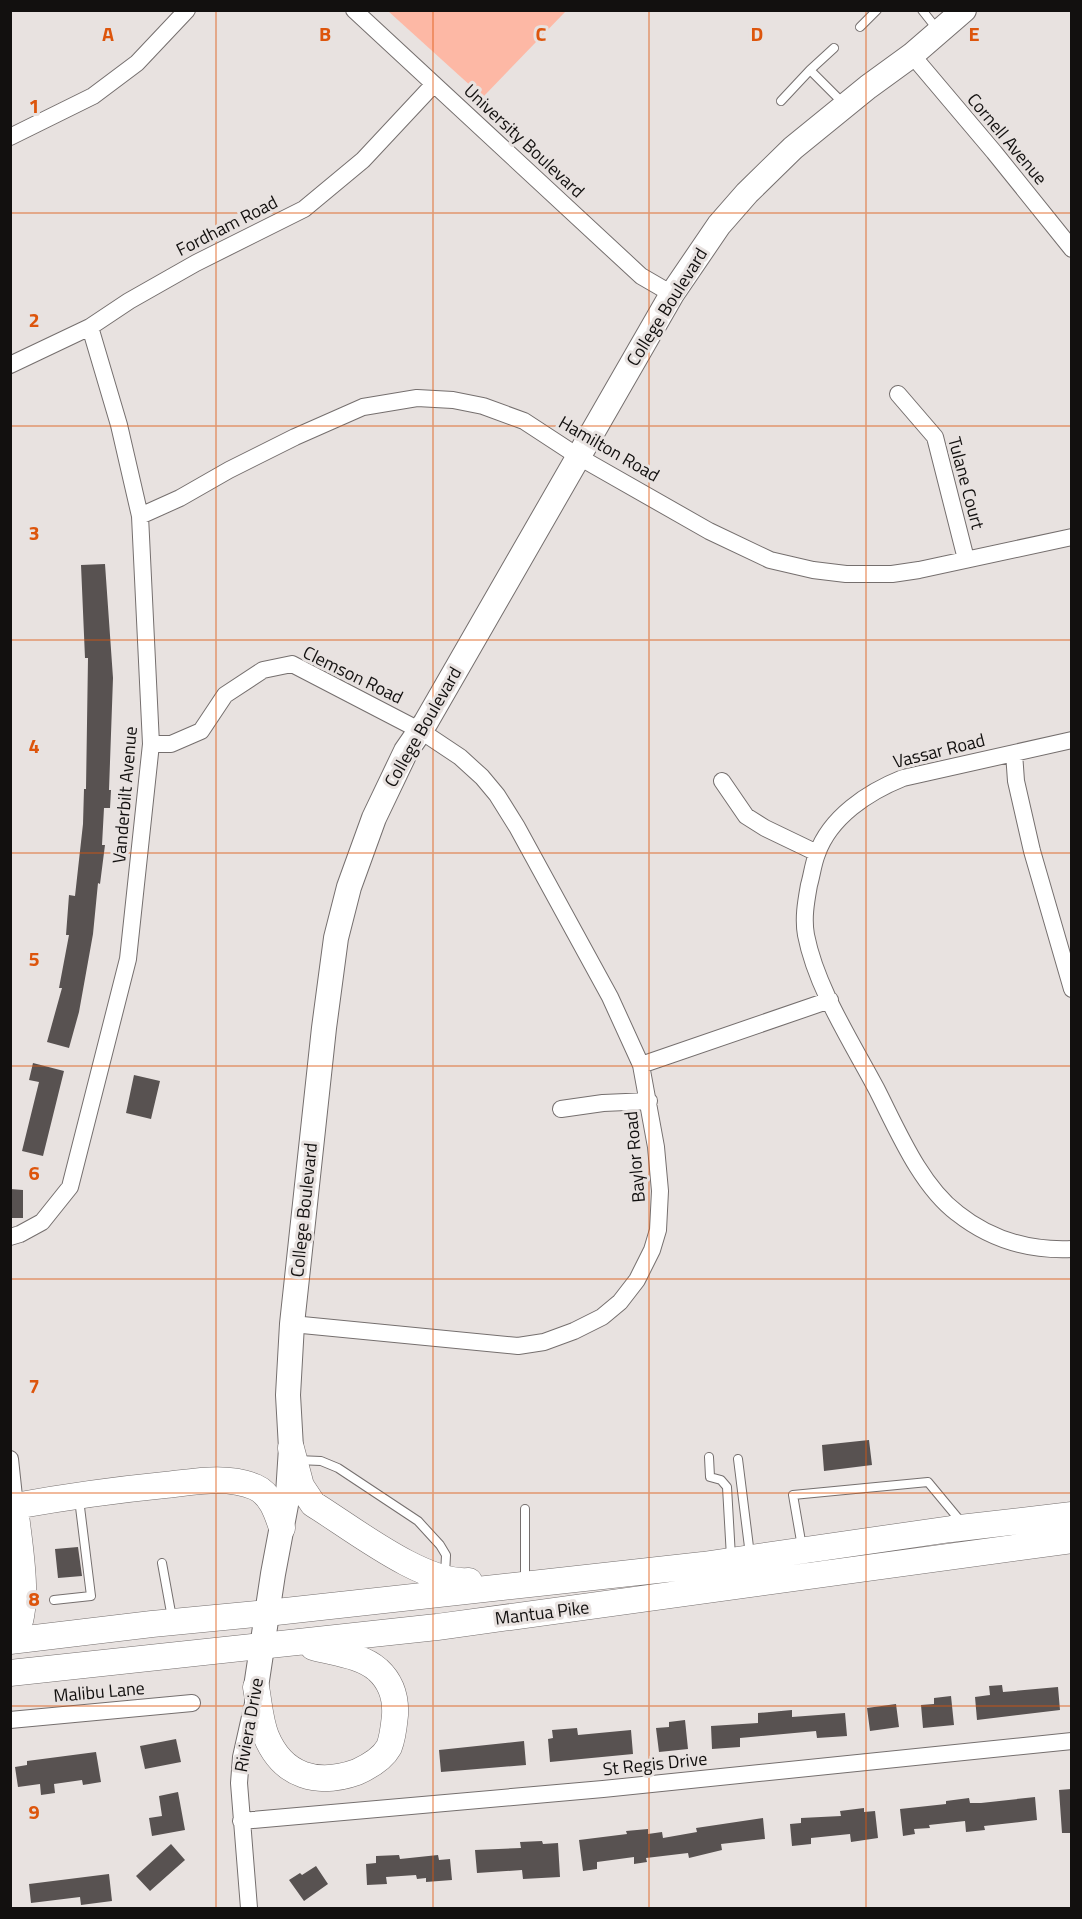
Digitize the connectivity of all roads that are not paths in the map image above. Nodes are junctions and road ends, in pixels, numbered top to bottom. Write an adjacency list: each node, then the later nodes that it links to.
1 (188, 10): 14 (street)
2 (354, 10): 11 (street, University Boulevard)
3 (877, 10): 6 (lane)
4 (922, 10): 7 (lane)
5 (964, 10): 7 (street, College Boulevard)
6 (860, 27)
7 (940, 32): 9 (street, College Boulevard)
8 (834, 48): 10 (lane)
9 (912, 55): 13 (street, College Boulevard); 15 (street, Cornell Avenue)
10 (810, 70): 12 (lane); 13 (lane)
11 (434, 84): 16 (street, University Boulevard); 17 (street, Fordham Road)
12 (781, 101)
13 (846, 106): 16 (street, College Boulevard)
14 (10, 137)
15 (1071, 249)
16 (672, 294): 20 (street, College Boulevard)
17 (90, 327): 18 (street, Fordham Road); 21 (street, Vanderbilt Avenue)
18 (10, 364)
19 (898, 394): 23 (street, Tulane Court)
20 (579, 457): 21 (street, Hamilton Road); 23 (street, Hamilton Road); 24 (street, College Boulevard)
21 (140, 516): 26 (street, Vanderbilt Avenue)
22 (1071, 537): 23 (street, Hamilton Road)
23 (966, 559)
24 (421, 731): 26 (street, Clemson Road); 32 (street, Baylor Road); 37 (street, College Boulevard)
25 (1071, 740): 27 (street, Vassar Road)
26 (151, 744): 35 (street, Vanderbilt Avenue)
27 (1014, 753): 29 (street, Vassar Road); 30 (street)
28 (722, 781): 29 (street)
29 (817, 853): 31 (street, Vassar Road)
30 (1071, 990)
31 (830, 1000): 32 (street); 36 (street, Vassar Road)
32 (641, 1065): 33 (street, Baylor Road)
33 (649, 1101): 34 (street); 37 (street, Baylor Road)
34 (561, 1108)
35 (10, 1236)
36 (1071, 1249)
37 (292, 1324): 38 (street, College Boulevard)
38 (292, 1454): 43 (main road); 54 (lane)
39 (709, 1458): 51 (lane)
40 (10, 1459): 44 (street)
41 (738, 1459): 51 (lane)
42 (78, 1495): 44 (main road); 47 (main road); 57 (lane)
43 (297, 1499): 47 (street); 54 (main road)
44 (13, 1506): 56 (main road)
45 (525, 1509): 53 (lane)
46 (1071, 1515): 48 (main road, Mantua Pike)
47 (282, 1528): 58 (street)
48 (966, 1528): 50 (main road, Mantua Pike); 50 (lane)
49 (1071, 1540): 62 (main road, Mantua Pike)
50 (803, 1551): 51 (main road, Mantua Pike)
51 (741, 1559): 55 (main road, Mantua Pike)
52 (162, 1563): 59 (lane)
53 (525, 1576): 54 (main road); 55 (main road)
54 (445, 1579)
55 (569, 1579): 58 (main road, Mantua Pike)
56 (24, 1597): 59 (main road); 60 (main road)
57 (54, 1600)
58 (267, 1613): 59 (main road, Mantua Pike); 63 (street, Riviera Drive)
59 (162, 1623): 61 (main road, Mantua Pike)
60 (10, 1633)
61 (10, 1641)
62 (298, 1643): 63 (main road, Mantua Pike); 65 (main road)
63 (263, 1646): 64 (main road, Mantua Pike); 65 (street, Riviera Drive)
64 (10, 1673)
65 (256, 1687): 69 (street, Riviera Drive)
66 (192, 1703): 67 (street, Malibu Lane)
67 (10, 1719)
68 (1071, 1741): 69 (street, St Regis Drive)
69 (242, 1821): 70 (street, Riviera Drive)
70 (249, 1908)

